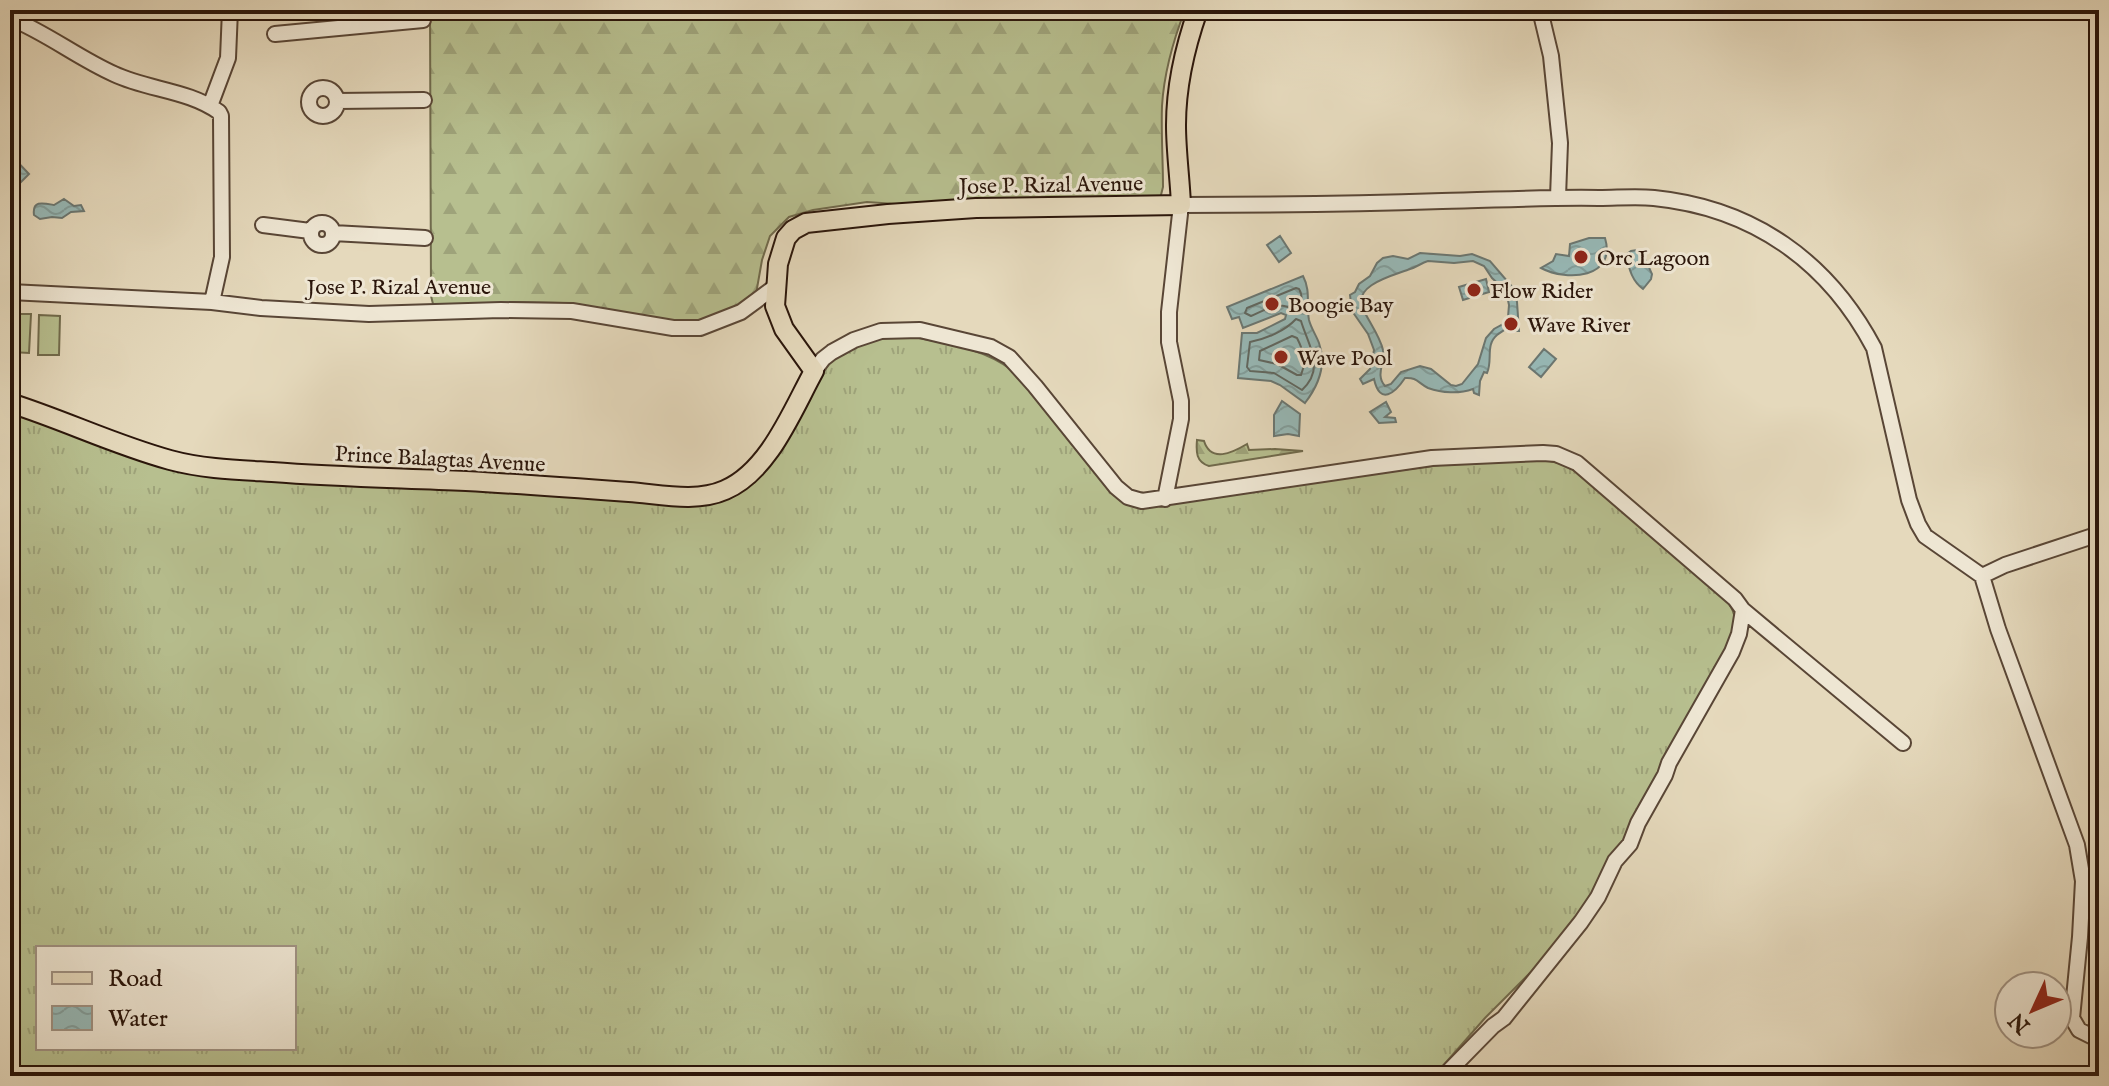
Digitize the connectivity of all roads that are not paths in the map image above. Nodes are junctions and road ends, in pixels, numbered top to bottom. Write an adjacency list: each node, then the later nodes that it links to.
1 (230, 10): 9 (street)
2 (1198, 10): 11 (main road)
3 (1540, 10): 10 (street)
4 (10, 18): 9 (street)
5 (423, 20): 6 (street)
6 (275, 34)
7 (424, 100): 8 (street)
8 (337, 101)
9 (210, 106): 16 (street)
10 (1558, 197): 11 (street); 21 (street)
11 (1181, 205): 14 (main road, Jose P. Rizal Avenue); 19 (street)
12 (263, 225): 13 (street)
13 (425, 238)
14 (776, 286): 16 (street, Jose P. Rizal Avenue); 17 (main road, Jose P. Rizal Avenue)
15 (10, 292): 16 (street, Jose P. Rizal Avenue)
16 (212, 302)
17 (814, 371): 18 (main road, Prince Balagtas Avenue); 19 (street)
18 (10, 403)
19 (1165, 499): 22 (street)
20 (2099, 534): 21 (street)
21 (1982, 576): 24 (street)
22 (1743, 610): 23 (street); 25 (street)
23 (1903, 743)
24 (2099, 1036)
25 (1444, 1076)

